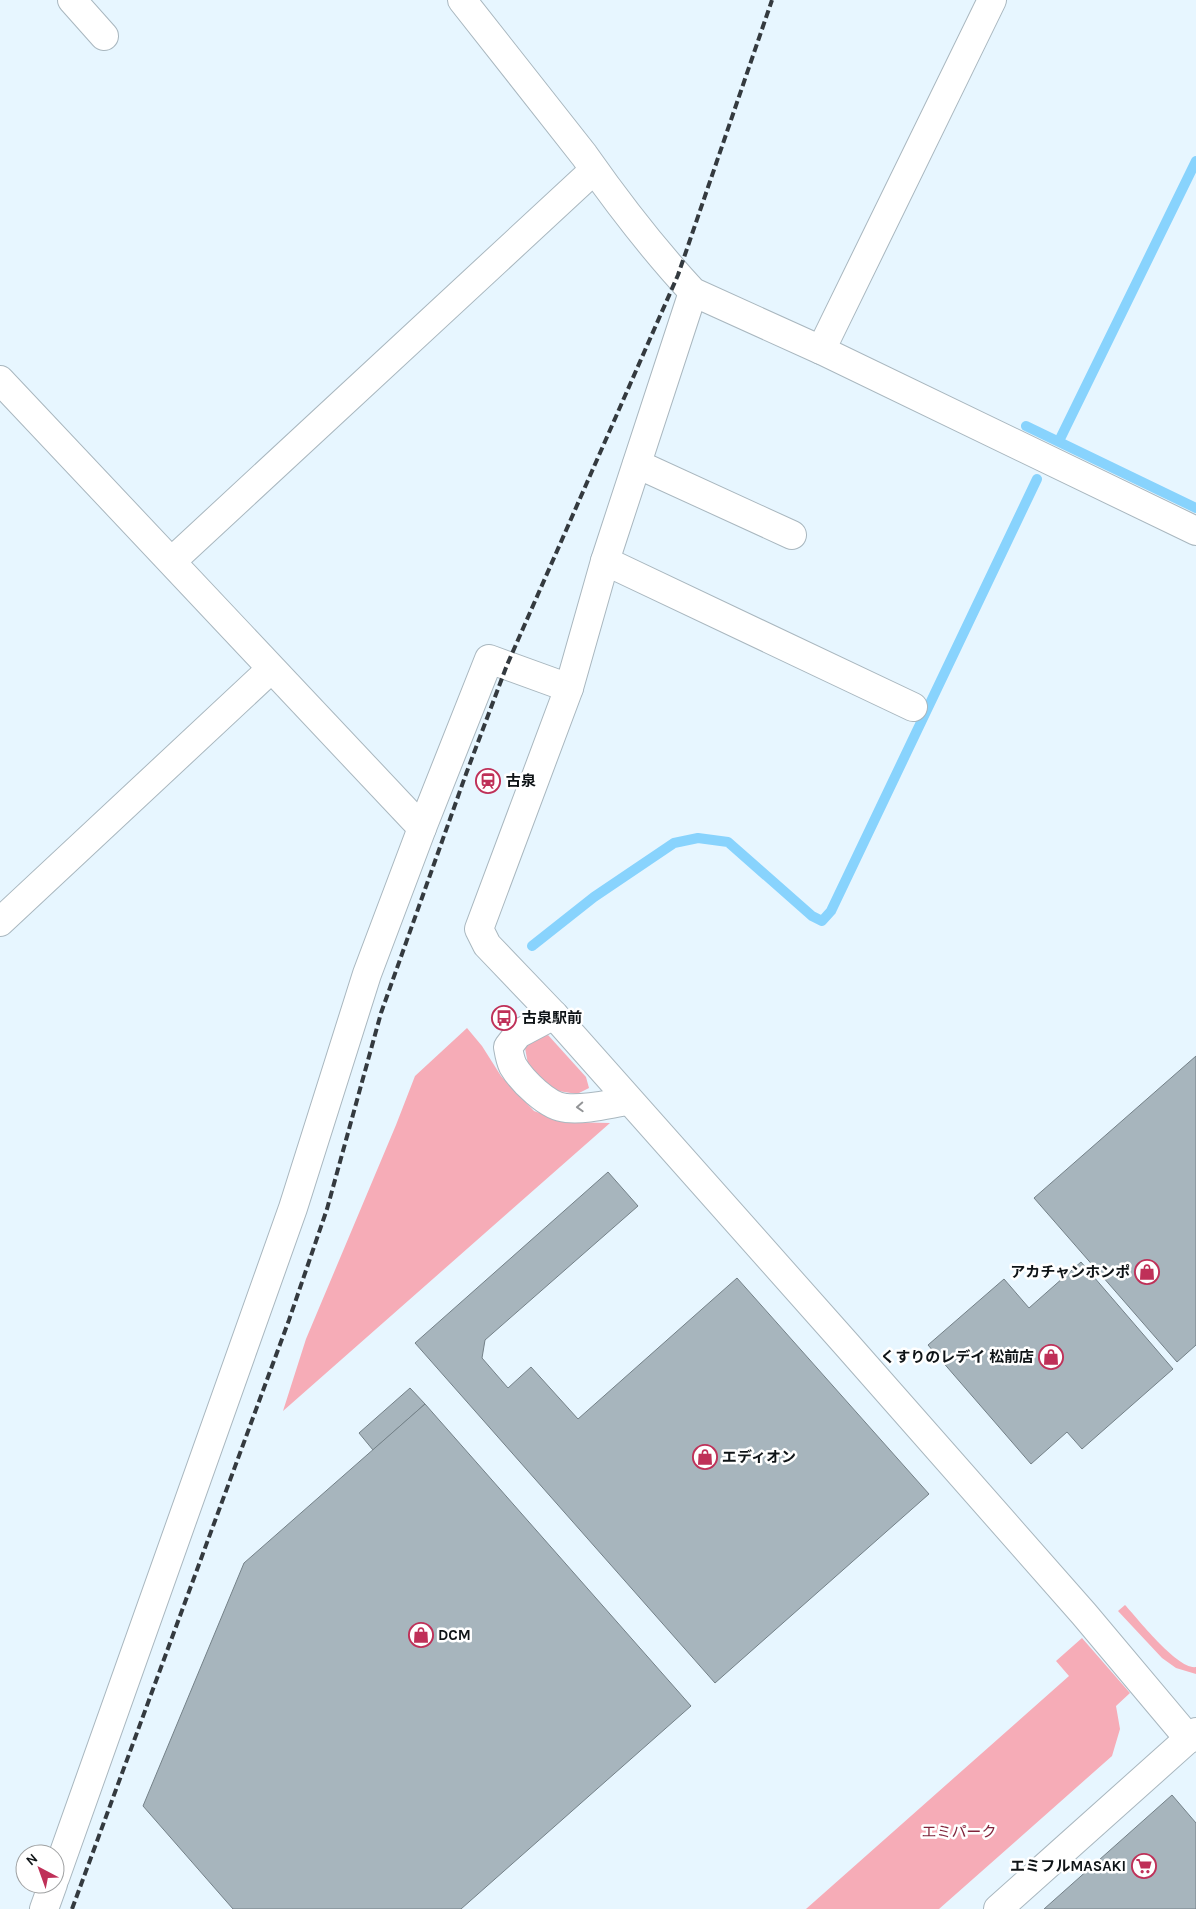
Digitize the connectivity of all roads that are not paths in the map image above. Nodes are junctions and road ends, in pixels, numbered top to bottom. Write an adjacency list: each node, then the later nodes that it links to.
1 (72, 0): 4 (street)
2 (462, 0): 5 (street)
3 (992, 0): 7 (street)
4 (104, 36)
5 (594, 170): 6 (street); 12 (street)
6 (693, 292): 7 (street); 9 (street)
7 (821, 350): 10 (street)
8 (0, 380): 12 (street)
9 (637, 464): 11 (street); 13 (street)
10 (1196, 531)
11 (792, 536)
12 (172, 561): 14 (street)
13 (605, 562): 15 (street); 16 (street)
14 (271, 670): 17 (street); 18 (street)
15 (569, 688): 17 (street); 19 (street)
16 (913, 706)
17 (422, 828): 22 (street)
18 (0, 922)
19 (554, 1015): 20 (street); 20 (street, one-way to 19)
20 (628, 1100): 21 (street)
21 (1192, 1736): 25 (street)
22 (65, 1850)
23 (49, 1894): 24 (street)
24 (44, 1909)
25 (998, 1909)

